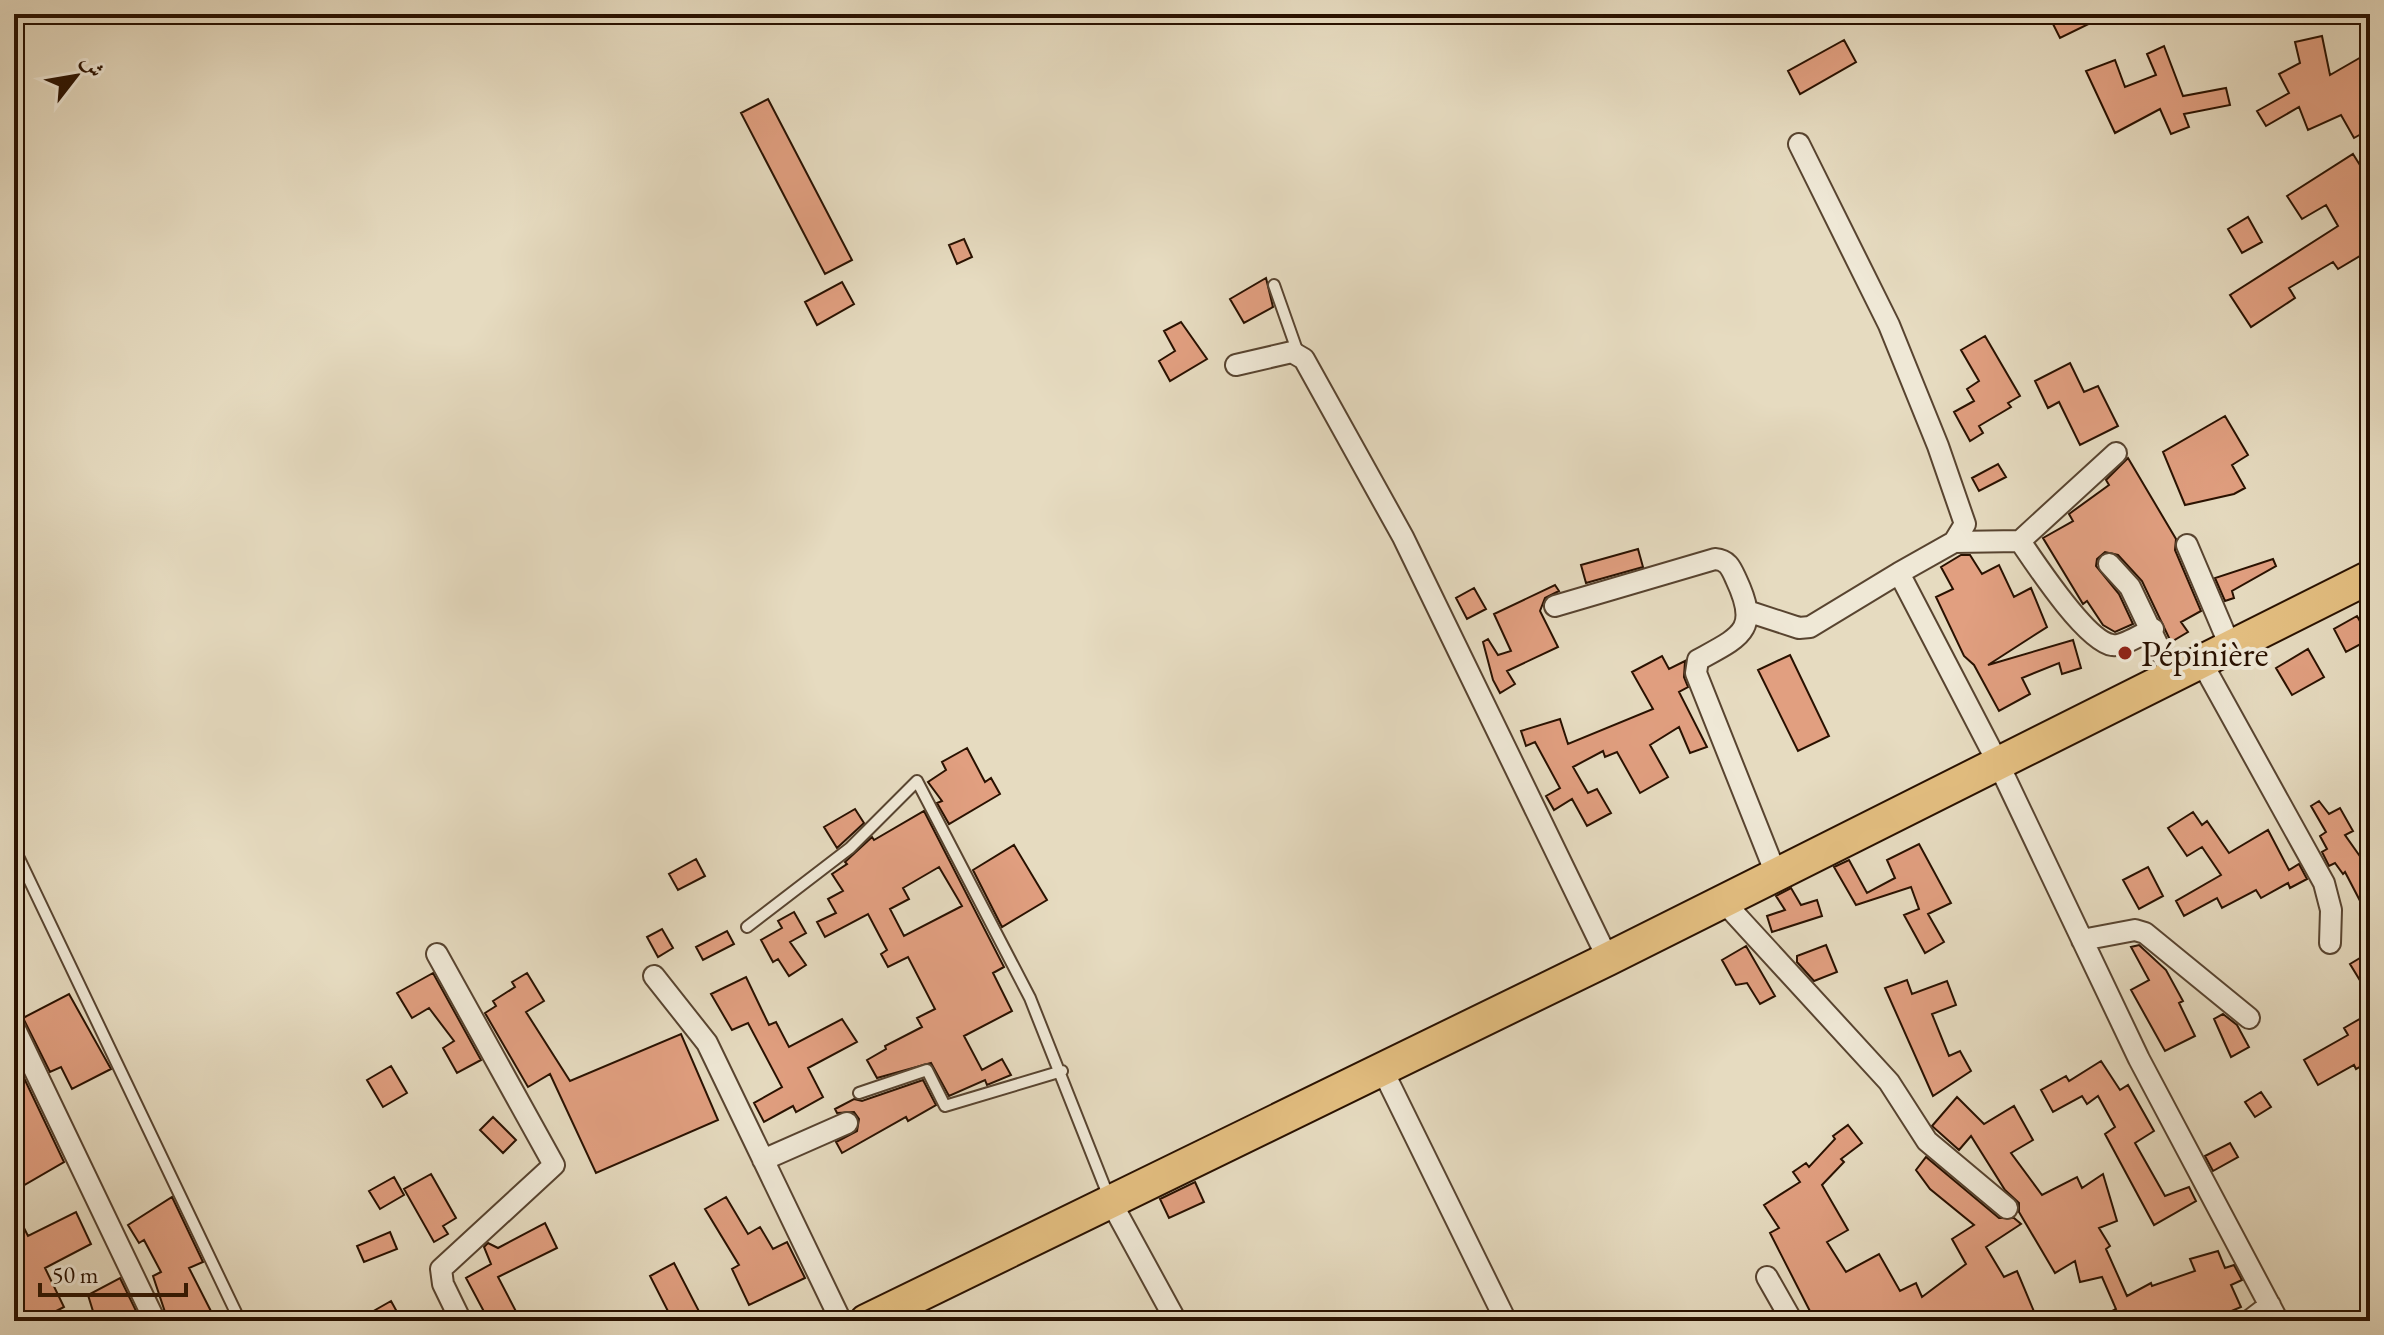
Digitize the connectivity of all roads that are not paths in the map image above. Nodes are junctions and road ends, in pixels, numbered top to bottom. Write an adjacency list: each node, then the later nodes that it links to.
1 (1799, 144): 7 (street)
2 (1274, 285): 3 (lane)
3 (1298, 353): 4 (street); 26 (street)
4 (1236, 365)
5 (2116, 453): 6 (street)
6 (2020, 541): 7 (street); 14 (street)
7 (1954, 542): 10 (street)
8 (2187, 545): 15 (street)
9 (2109, 564): 14 (street)
10 (1899, 573): 13 (street); 18 (street)
11 (2370, 577): 15 (main road)
12 (1555, 606): 13 (street)
13 (1750, 612): 20 (street)
14 (2153, 629): 17 (street)
15 (2230, 646): 16 (main road)
16 (2201, 661): 17 (main road); 24 (street)
17 (2172, 675): 18 (main road)
18 (1998, 763): 20 (main road); 23 (street)
19 (14, 848): 40 (lane)
20 (1776, 874): 21 (main road)
21 (1723, 901): 26 (main road); 36 (street)
22 (747, 927): 31 (lane)
23 (2082, 940): 28 (street); 38 (street)
24 (2330, 943)
25 (437, 954): 41 (street)
26 (1608, 959): 30 (main road)
27 (654, 976): 34 (street)
28 (2249, 1018)
29 (14, 1027): 39 (street)
30 (1382, 1069): 35 (main road); 45 (street)
31 (1062, 1071): 32 (lane); 35 (lane)
32 (859, 1093)
33 (847, 1123): 34 (street)
34 (763, 1160): 42 (street)
35 (1111, 1202): 43 (main road); 44 (street)
36 (2007, 1208)
37 (1767, 1277): 46 (street)
38 (2274, 1313): 47 (street)
39 (155, 1321)
40 (240, 1321)
41 (461, 1321)
42 (841, 1321)
43 (866, 1321)
44 (1176, 1321)
45 (1506, 1321)
46 (1792, 1321)
47 (2249, 1321)

